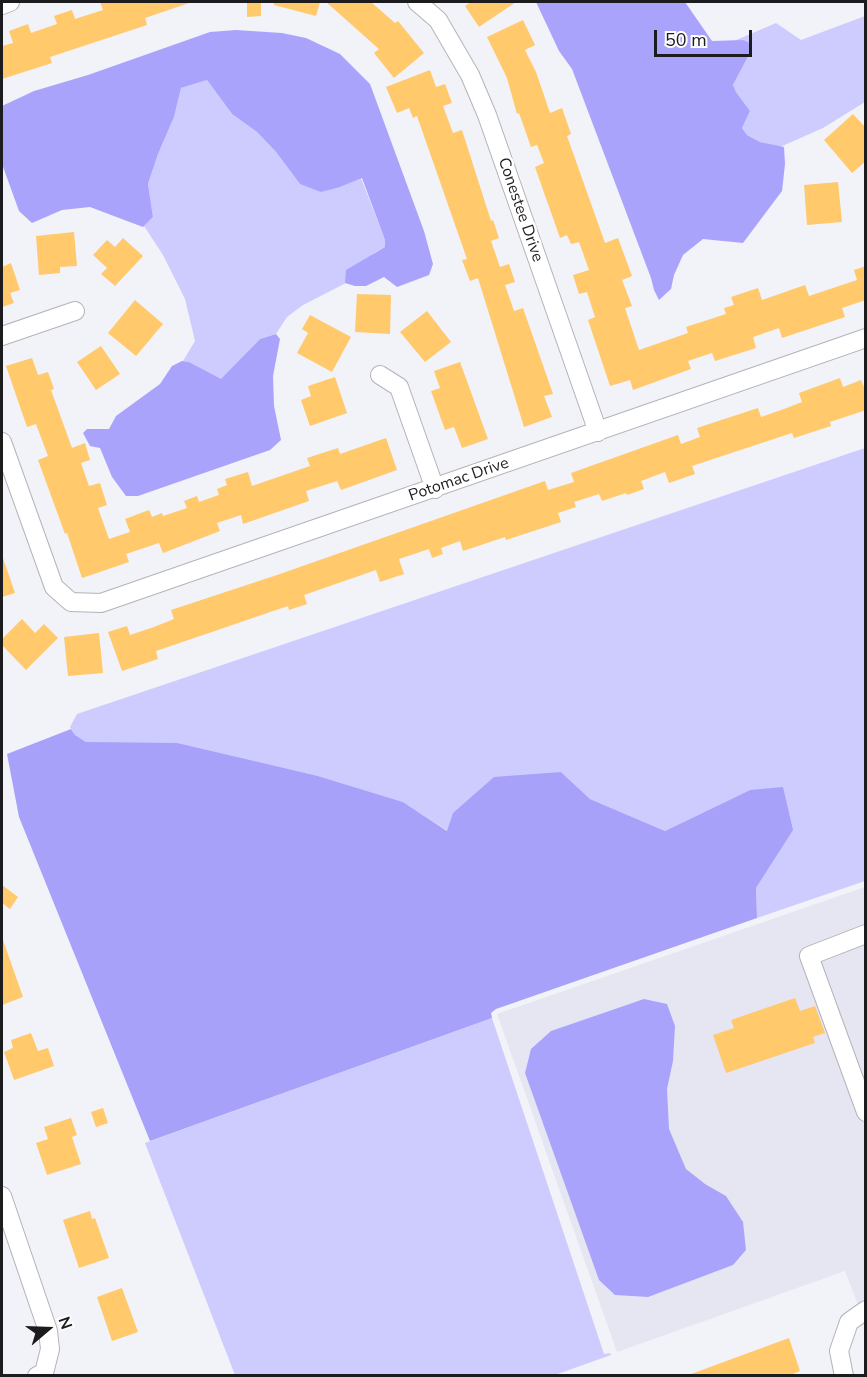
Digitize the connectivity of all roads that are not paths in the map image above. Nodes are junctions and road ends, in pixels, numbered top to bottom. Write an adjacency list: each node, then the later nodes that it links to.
1 (10, 2): 3 (street)
2 (417, 2): 8 (street, Conestee Drive)
3 (2, 4)
4 (75, 311): 5 (street)
5 (2, 336)
6 (866, 338): 8 (street, Potomac Drive)
7 (380, 375): 10 (street)
8 (598, 432): 10 (street, Potomac Drive)
9 (2, 442): 10 (street, Potomac Drive)
10 (435, 489)
11 (866, 934): 12 (street)
12 (866, 1112)
13 (2, 1196): 15 (street)
14 (866, 1310): 16 (street)
15 (37, 1376)
16 (844, 1376)

